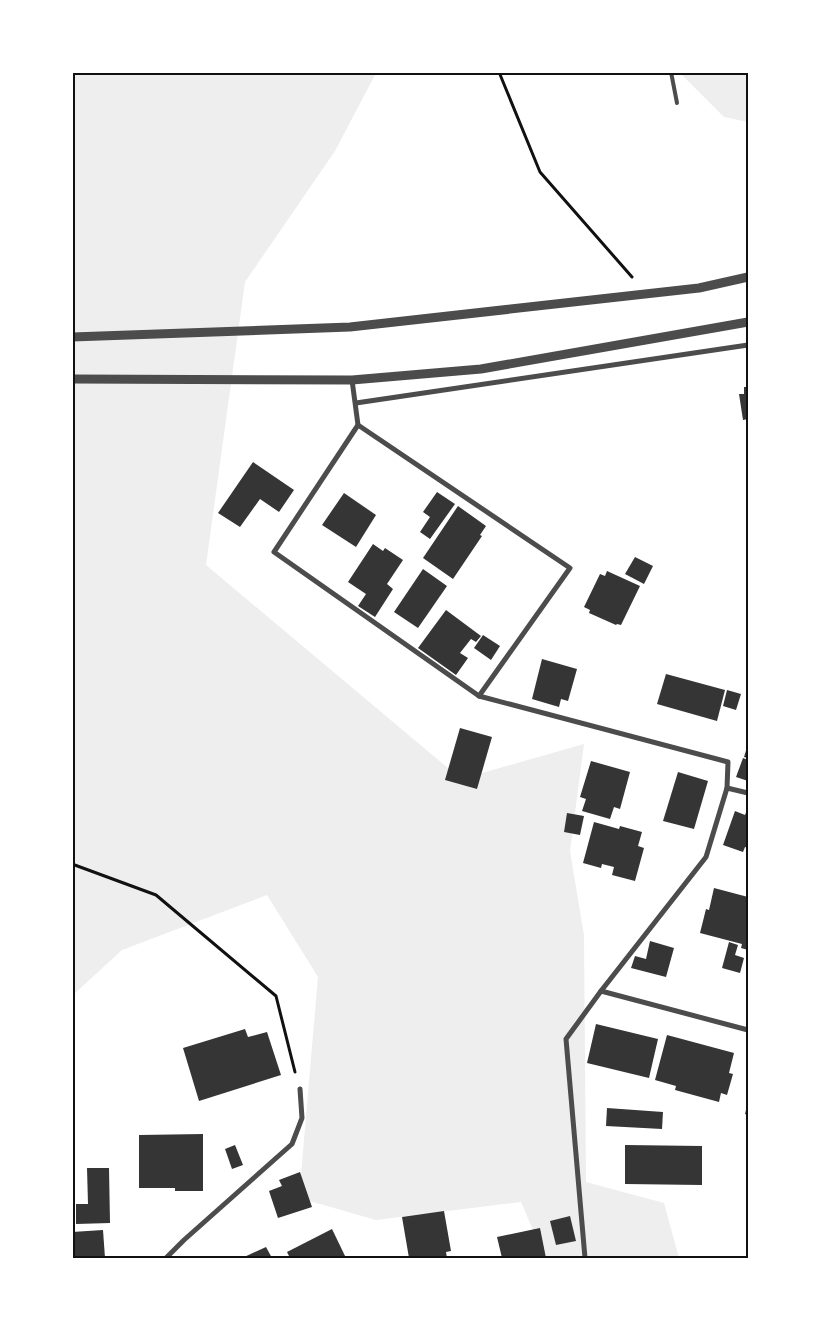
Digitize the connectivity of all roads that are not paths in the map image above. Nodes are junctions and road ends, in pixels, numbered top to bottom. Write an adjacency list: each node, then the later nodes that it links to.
1 (672, 72): 2 (lane)
2 (676, 103)
3 (748, 277): 5 (street)
4 (748, 322): 8 (street)
5 (72, 337)
6 (748, 345): 9 (street)
7 (72, 378): 8 (street)
8 (352, 380): 9 (street)
9 (356, 403): 10 (street)
10 (358, 425): 11 (street); 11 (street)
11 (480, 696): 12 (street)
12 (727, 788): 13 (street); 14 (street)
13 (748, 793)
14 (601, 991): 15 (street); 18 (street)
15 (748, 1030)
16 (300, 1089): 17 (street)
17 (166, 1258)
18 (585, 1258)

